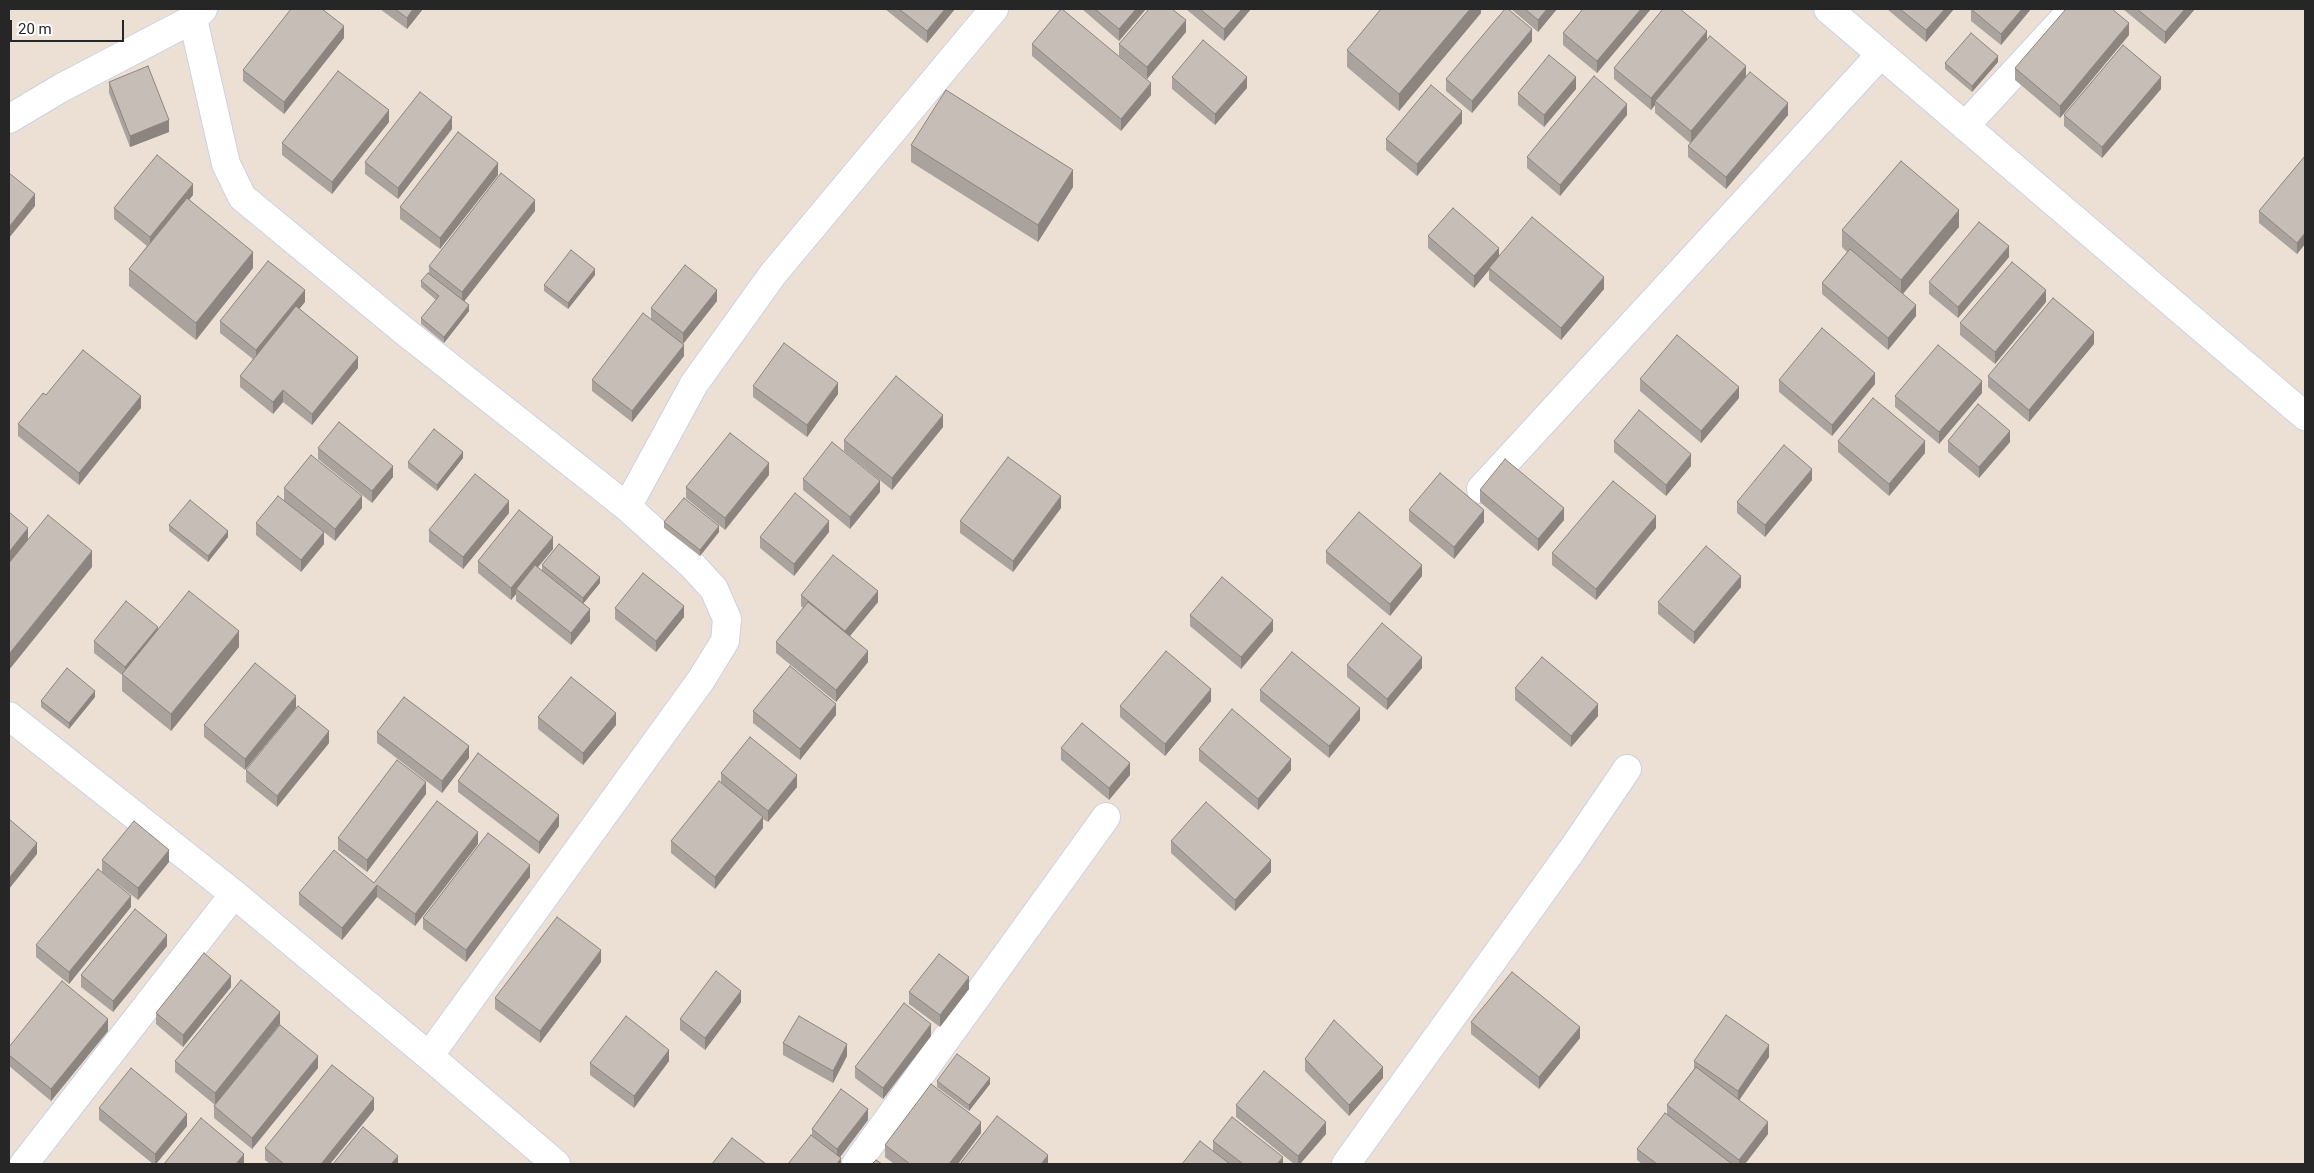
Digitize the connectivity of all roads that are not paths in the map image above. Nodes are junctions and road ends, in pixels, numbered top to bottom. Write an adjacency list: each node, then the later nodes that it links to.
1 (994, 9): 10 (street)
2 (1828, 9): 5 (street)
3 (2073, 9): 7 (street)
4 (198, 14): 6 (street); 10 (street)
5 (1881, 54): 7 (street); 9 (street)
6 (9, 119)
7 (1965, 126): 8 (street)
8 (2305, 416)
9 (1481, 488)
10 (627, 507): 15 (street)
11 (9, 716): 14 (street)
12 (1627, 769): 19 (street)
13 (1106, 817): 18 (street)
14 (234, 894): 15 (street); 16 (street)
15 (429, 1056): 17 (street)
16 (24, 1164)
17 (556, 1164)
18 (856, 1164)
19 (1346, 1164)

